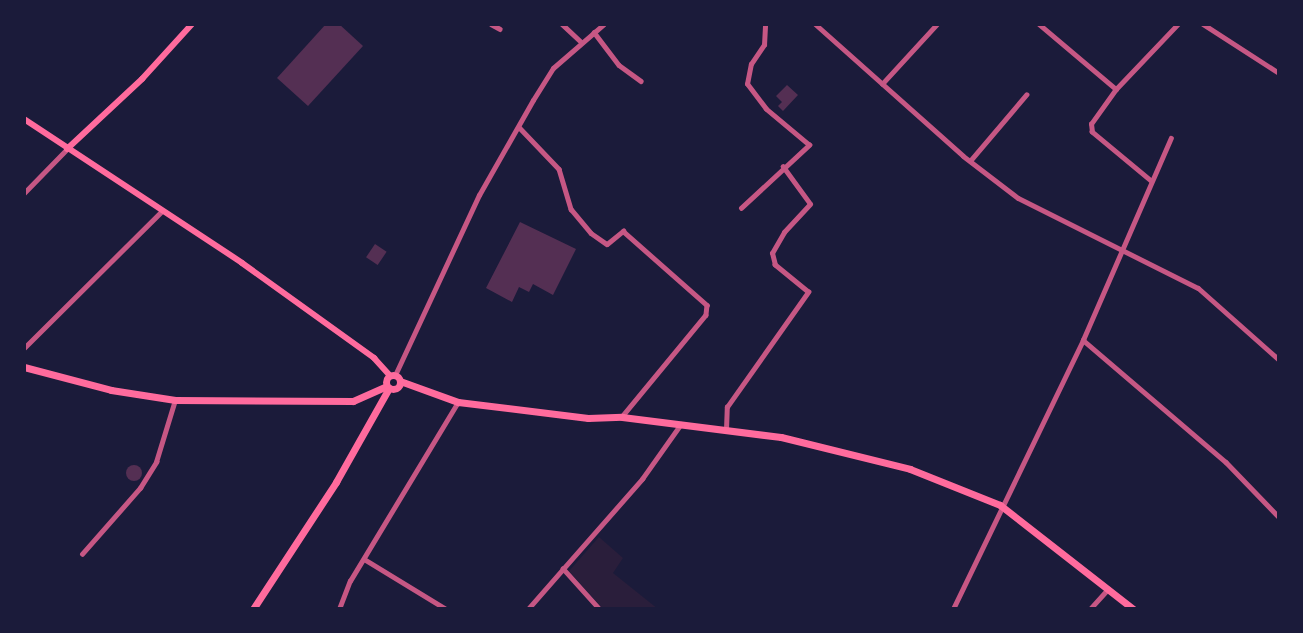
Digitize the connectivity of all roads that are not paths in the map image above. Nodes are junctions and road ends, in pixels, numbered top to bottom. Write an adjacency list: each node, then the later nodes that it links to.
1 (192, 24): 24 (main road)
2 (458, 24): 3 (street)
3 (476, 24)
4 (491, 24): 13 (street)
5 (562, 24): 15 (street)
6 (604, 24): 14 (street)
7 (765, 24): 26 (street)
8 (815, 24): 18 (street)
9 (937, 24): 18 (street)
10 (1040, 24): 19 (street)
11 (1178, 24): 19 (street)
12 (1203, 24): 16 (street)
13 (500, 29)
14 (594, 32): 15 (street); 17 (street)
15 (581, 42): 22 (street)
16 (1279, 73)
17 (641, 81)
18 (882, 84): 25 (street)
19 (1116, 89): 27 (street)
20 (1026, 95): 25 (street)
21 (25, 121): 24 (main road)
22 (519, 127): 36 (street); 40 (street)
23 (1171, 138): 27 (street)
24 (67, 149): 28 (street); 30 (main road)
25 (970, 161): 31 (street)
26 (783, 167): 29 (street); 42 (street)
27 (1151, 181): 31 (street)
28 (24, 194)
29 (741, 208)
30 (162, 211): 33 (street); 36 (main road)
31 (1120, 249): 32 (street); 34 (street)
32 (1083, 340): 43 (street); 44 (street)
33 (24, 348)
34 (1279, 360)
35 (24, 367): 38 (main road)
36 (395, 377): 37 (main road); 37 (main road); 39 (main road)
37 (388, 387): 38 (main road); 49 (main road)
38 (175, 400): 45 (street)
39 (458, 402): 40 (main road); 46 (street)
40 (622, 417): 41 (main road)
41 (681, 424): 42 (main road); 47 (street)
42 (726, 430): 43 (main road)
43 (1000, 505): 48 (main road); 54 (street)
44 (1279, 517)
45 (82, 554)
46 (364, 559): 50 (street); 51 (street)
47 (563, 569): 52 (street); 53 (street)
48 (1108, 589): 55 (street); 56 (main road)
49 (253, 609)
50 (339, 609)
51 (446, 609)
52 (528, 609)
53 (599, 609)
54 (953, 609)
55 (1090, 609)
56 (1133, 609)

